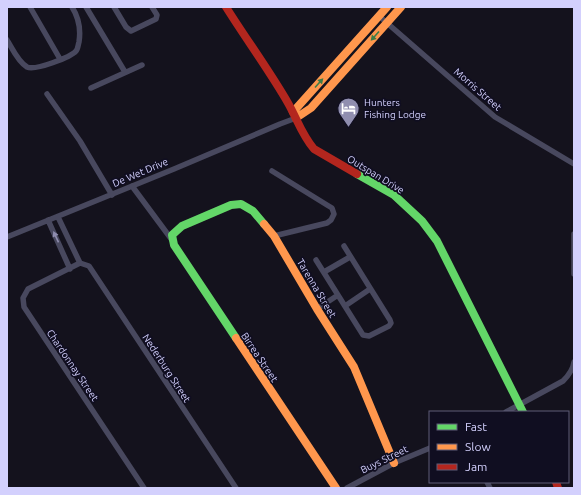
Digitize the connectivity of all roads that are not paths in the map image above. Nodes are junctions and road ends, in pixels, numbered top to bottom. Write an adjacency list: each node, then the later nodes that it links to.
1 (30, 7): 12 (street)
2 (72, 7): 12 (street)
3 (86, 7): 14 (street)
4 (114, 7): 5 (street)
5 (152, 7)
6 (226, 7): 17 (street, Outspan Drive)
7 (387, 7): 9 (street, De Wet Drive)
8 (401, 7): 10 (street, De Wet Drive)
9 (379, 16): 10 (street, Morris Street); 17 (street, De Wet Drive, one-way to 9)
10 (387, 23): 17 (street, De Wet Drive, one-way to 17); 18 (street, Morris Street)
11 (7, 40): 12 (street)
12 (60, 59)
13 (142, 65): 14 (street)
14 (125, 72): 15 (street)
15 (91, 88)
16 (47, 94): 21 (street)
17 (294, 115): 20 (street, De Wet Drive); 40 (street, Outspan Drive)
18 (574, 164)
19 (272, 171): 25 (street)
20 (132, 186): 21 (street, De Wet Drive); 27 (street)
21 (112, 195): 22 (street, De Wet Drive)
22 (58, 217): 23 (street, De Wet Drive); 31 (street, Nederburg Street)
23 (48, 220): 26 (street, De Wet Drive); 32 (street, one-way to 23)
24 (574, 234): 34 (street)
25 (274, 236): 27 (street, Tarenna Street); 38 (street, Tarenna Street)
26 (7, 237)
27 (172, 238): 46 (street, Birrea Street)
28 (344, 246): 29 (street)
29 (350, 257): 33 (street); 35 (street)
30 (316, 260): 33 (street)
31 (80, 263): 32 (street); 45 (street, Nederburg Street)
32 (70, 269): 44 (street, Chardonnay Street)
33 (324, 272): 36 (street)
34 (574, 274)
35 (370, 289): 37 (street); 37 (street)
36 (338, 295): 37 (street); 38 (street)
37 (345, 306)
38 (317, 309): 43 (street, Tarenna Street)
39 (574, 362): 40 (street)
40 (521, 409): 41 (street)
41 (511, 411)
42 (429, 448): 43 (street, Buys Street)
43 (394, 463): 47 (street, Buys Street)
44 (144, 488)
45 (236, 488)
46 (336, 488)
47 (347, 488)

